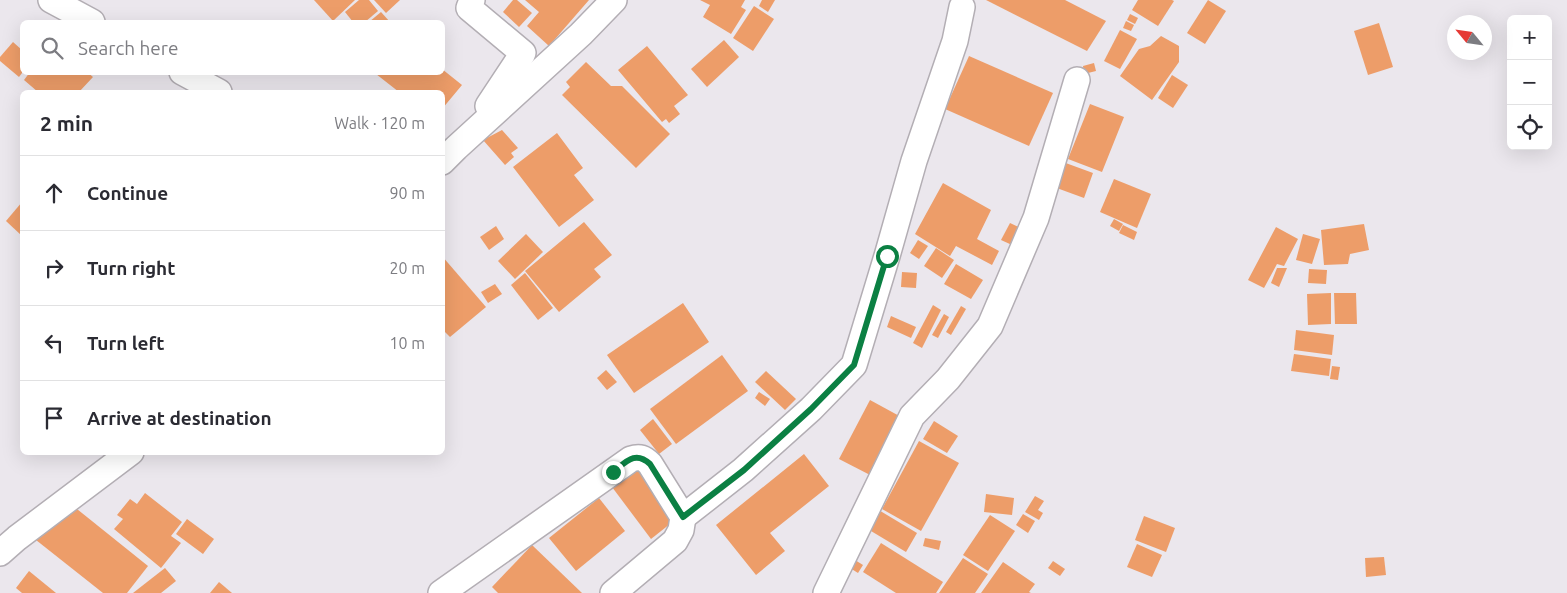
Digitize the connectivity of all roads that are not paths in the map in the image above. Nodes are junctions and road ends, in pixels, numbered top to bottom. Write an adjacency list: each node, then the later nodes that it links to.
1 (51, 0): 5 (street)
2 (614, 0): 9 (street)
3 (469, 3): 9 (street)
4 (962, 7): 11 (street)
5 (88, 20)
6 (188, 75): 8 (street)
7 (1077, 80): 15 (street)
8 (215, 90)
9 (449, 155)
10 (128, 455): 12 (street)
11 (683, 517): 13 (street); 14 (street)
12 (0, 553)
13 (440, 593)
14 (613, 593)
15 (826, 593)

